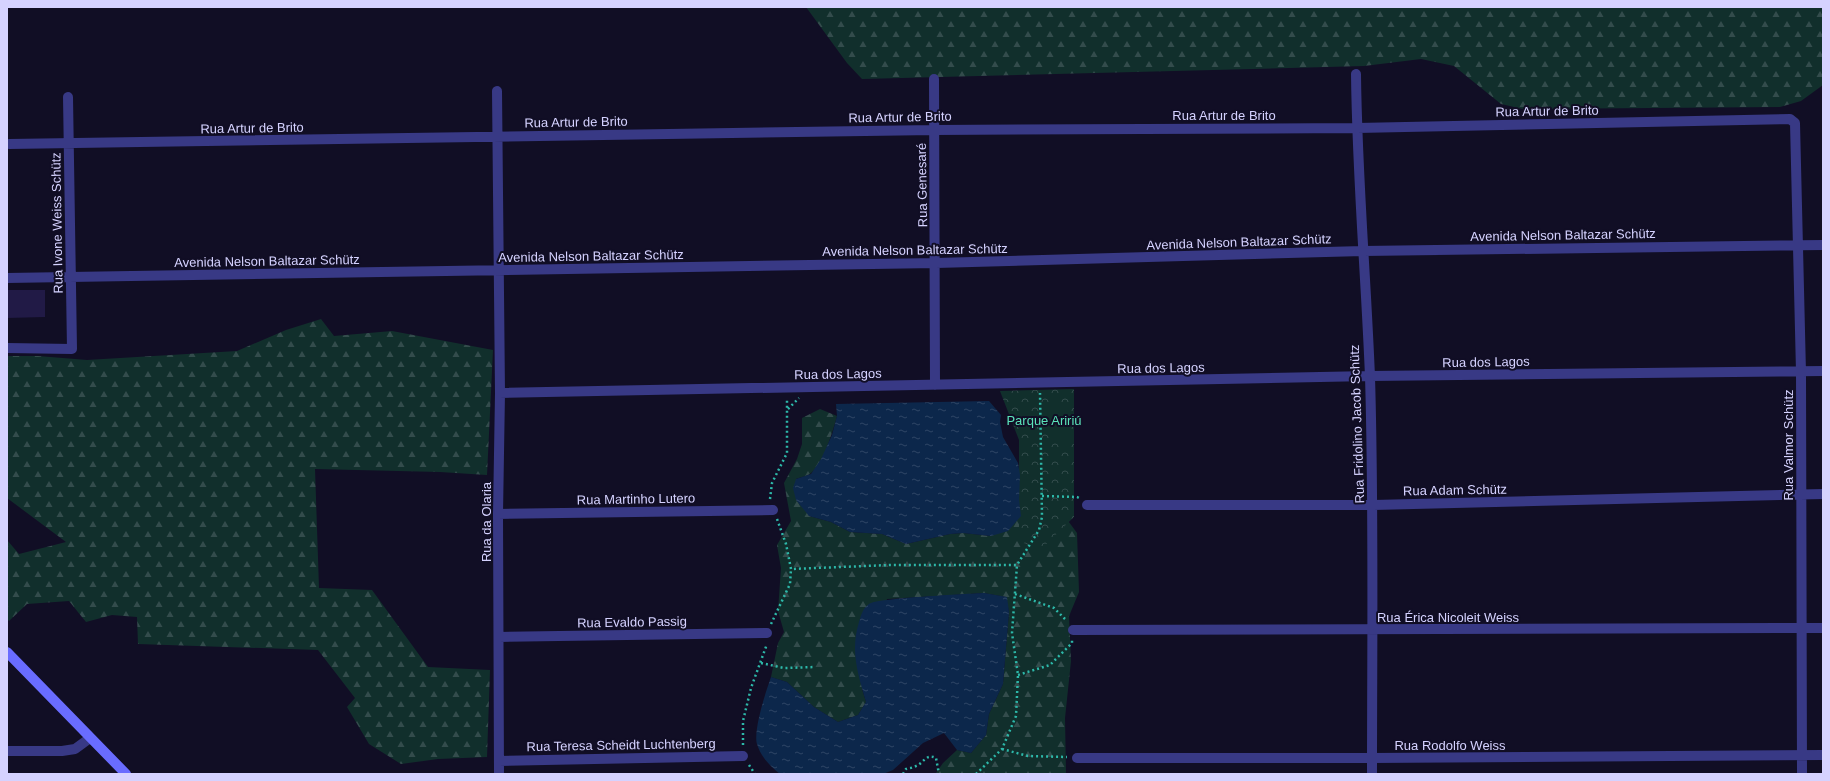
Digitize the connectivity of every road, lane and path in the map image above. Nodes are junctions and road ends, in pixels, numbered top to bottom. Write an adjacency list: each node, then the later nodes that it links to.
1 (1356, 74): 6 (street, Rua Fridolino Jacob Schütz)
2 (934, 79): 7 (street, Rua Genesaré)
3 (497, 91): 8 (street, Rua da Olaria)
4 (68, 97): 10 (street, Rua Ivone Weiss Schütz)
5 (1790, 119): 6 (street, Rua Artur de Brito); 11 (street, Rua Valmor Schütz)
6 (1357, 128): 7 (street, Rua Artur de Brito); 13 (street, Rua Fridolino Jacob Schütz)
7 (934, 130): 8 (street, Rua Artur de Brito); 14 (street, Rua Genesaré)
8 (498, 137): 10 (street, Rua Artur de Brito); 15 (street, Rua da Olaria)
9 (9, 144): 10 (street, Rua Artur de Brito)
10 (69, 144): 16 (street, Rua Ivone Weiss Schütz)
11 (1797, 245): 12 (street, Avenida Nelson Baltazar Schütz); 13 (street, Avenida Nelson Baltazar Schütz); 20 (street, Rua Valmor Schütz)
12 (1823, 245)
13 (1364, 251): 14 (street, Avenida Nelson Baltazar Schütz); 21 (street, Rua Fridolino Jacob Schütz)
14 (936, 263): 15 (street, Avenida Nelson Baltazar Schütz); 22 (street, Rua Genesaré)
15 (499, 270): 16 (street, Avenida Nelson Baltazar Schütz); 23 (street, Rua da Olaria)
16 (71, 277): 17 (street, Avenida Nelson Baltazar Schütz); 18 (street, Rua Ivone Weiss Schütz)
17 (7, 278)
18 (7, 348)
19 (1823, 371): 20 (street, Rua dos Lagos)
20 (1801, 372): 21 (street, Rua dos Lagos); 26 (street, Rua Valmor Schütz)
21 (1370, 376): 22 (street, Rua dos Lagos); 30 (street, Rua Fridolino Jacob Schütz)
22 (935, 386): 23 (street, Rua dos Lagos)
23 (500, 393): 32 (street, Rua da Olaria)
24 (1040, 398): 28 (path)
25 (788, 409): 31 (path)
26 (1801, 494): 27 (street, Rua Adam Schütz); 30 (street, Rua Adam Schütz); 36 (street, Rua Valmor Schütz)
27 (1823, 494)
28 (1042, 496): 29 (path); 33 (path)
29 (1087, 504): 30 (street, Rua Adam Schütz)
30 (1373, 505): 39 (street, Rua Fridolino Jacob Schütz)
31 (773, 510): 32 (street, Rua Martinho Lutero); 34 (path)
32 (498, 514): 41 (street, Rua da Olaria)
33 (1017, 565): 34 (path); 35 (path)
34 (791, 569): 40 (path)
35 (1015, 594): 38 (path); 45 (path)
36 (1803, 628): 37 (street, Rua Érica Nicoleit Weiss); 39 (street, Rua Érica Nicoleit Weiss); 49 (street, Rua Valmor Schütz)
37 (1823, 628)
38 (1073, 630): 39 (street, Rua Érica Nicoleit Weiss); 45 (path)
39 (1374, 630): 53 (street, Rua Fridolino Jacob Schütz)
40 (767, 633): 41 (street, Rua Evaldo Passig); 43 (path)
41 (499, 637): 54 (street, Rua da Olaria)
42 (7, 652): 46 (main road)
43 (761, 663): 44 (path); 51 (path)
44 (815, 667)
45 (1018, 675): 47 (path)
46 (90, 738): 48 (street); 55 (main road)
47 (1002, 749): 52 (path); 60 (path)
48 (7, 751)
49 (1802, 755): 50 (street, Rua Rodolfo Weiss); 53 (street, Rua Rodolfo Weiss); 62 (street, Rua Valmor Schütz)
50 (1823, 755)
51 (743, 756): 54 (street, Rua Teresa Scheidt Luchtenberg); 57 (path)
52 (1077, 758): 53 (street, Rua Rodolfo Weiss)
53 (1372, 758): 61 (street, Rua Fridolino Jacob Schütz)
54 (499, 761): 56 (street, Rua da Olaria)
55 (126, 774)
56 (499, 774)
57 (755, 774)
58 (903, 774): 59 (path)
59 (939, 774)
60 (976, 774)
61 (1372, 774)
62 (1802, 774)

